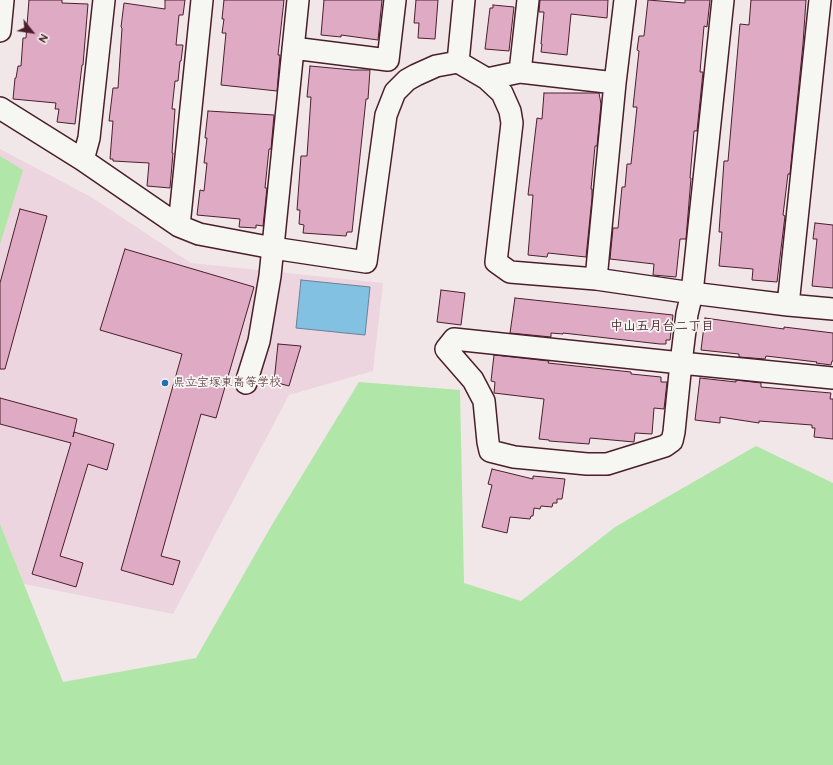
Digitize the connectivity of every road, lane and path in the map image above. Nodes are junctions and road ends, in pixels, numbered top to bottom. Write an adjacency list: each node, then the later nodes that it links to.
1 (4, 0): 11 (street)
2 (104, 0): 18 (street)
3 (202, 0): 19 (street)
4 (298, 0): 12 (street)
5 (395, 0): 12 (street)
6 (464, 0): 13 (street)
7 (528, 0): 14 (street)
8 (625, 0): 16 (street)
9 (723, 0): 22 (street)
10 (820, 0): 23 (street)
11 (0, 31)
12 (292, 48): 20 (street)
13 (458, 62): 15 (street); 20 (street)
14 (520, 72): 15 (street); 16 (street)
15 (487, 79): 21 (street)
16 (615, 82): 21 (street)
17 (0, 108): 18 (street)
18 (83, 160): 19 (street)
19 (179, 226): 20 (street)
20 (273, 248): 27 (street)
21 (596, 279): 22 (street)
22 (692, 293): 23 (street); 25 (street)
23 (788, 305): 24 (street)
24 (833, 309)
25 (682, 363): 25 (street); 26 (street)
26 (833, 378)
27 (246, 383)

